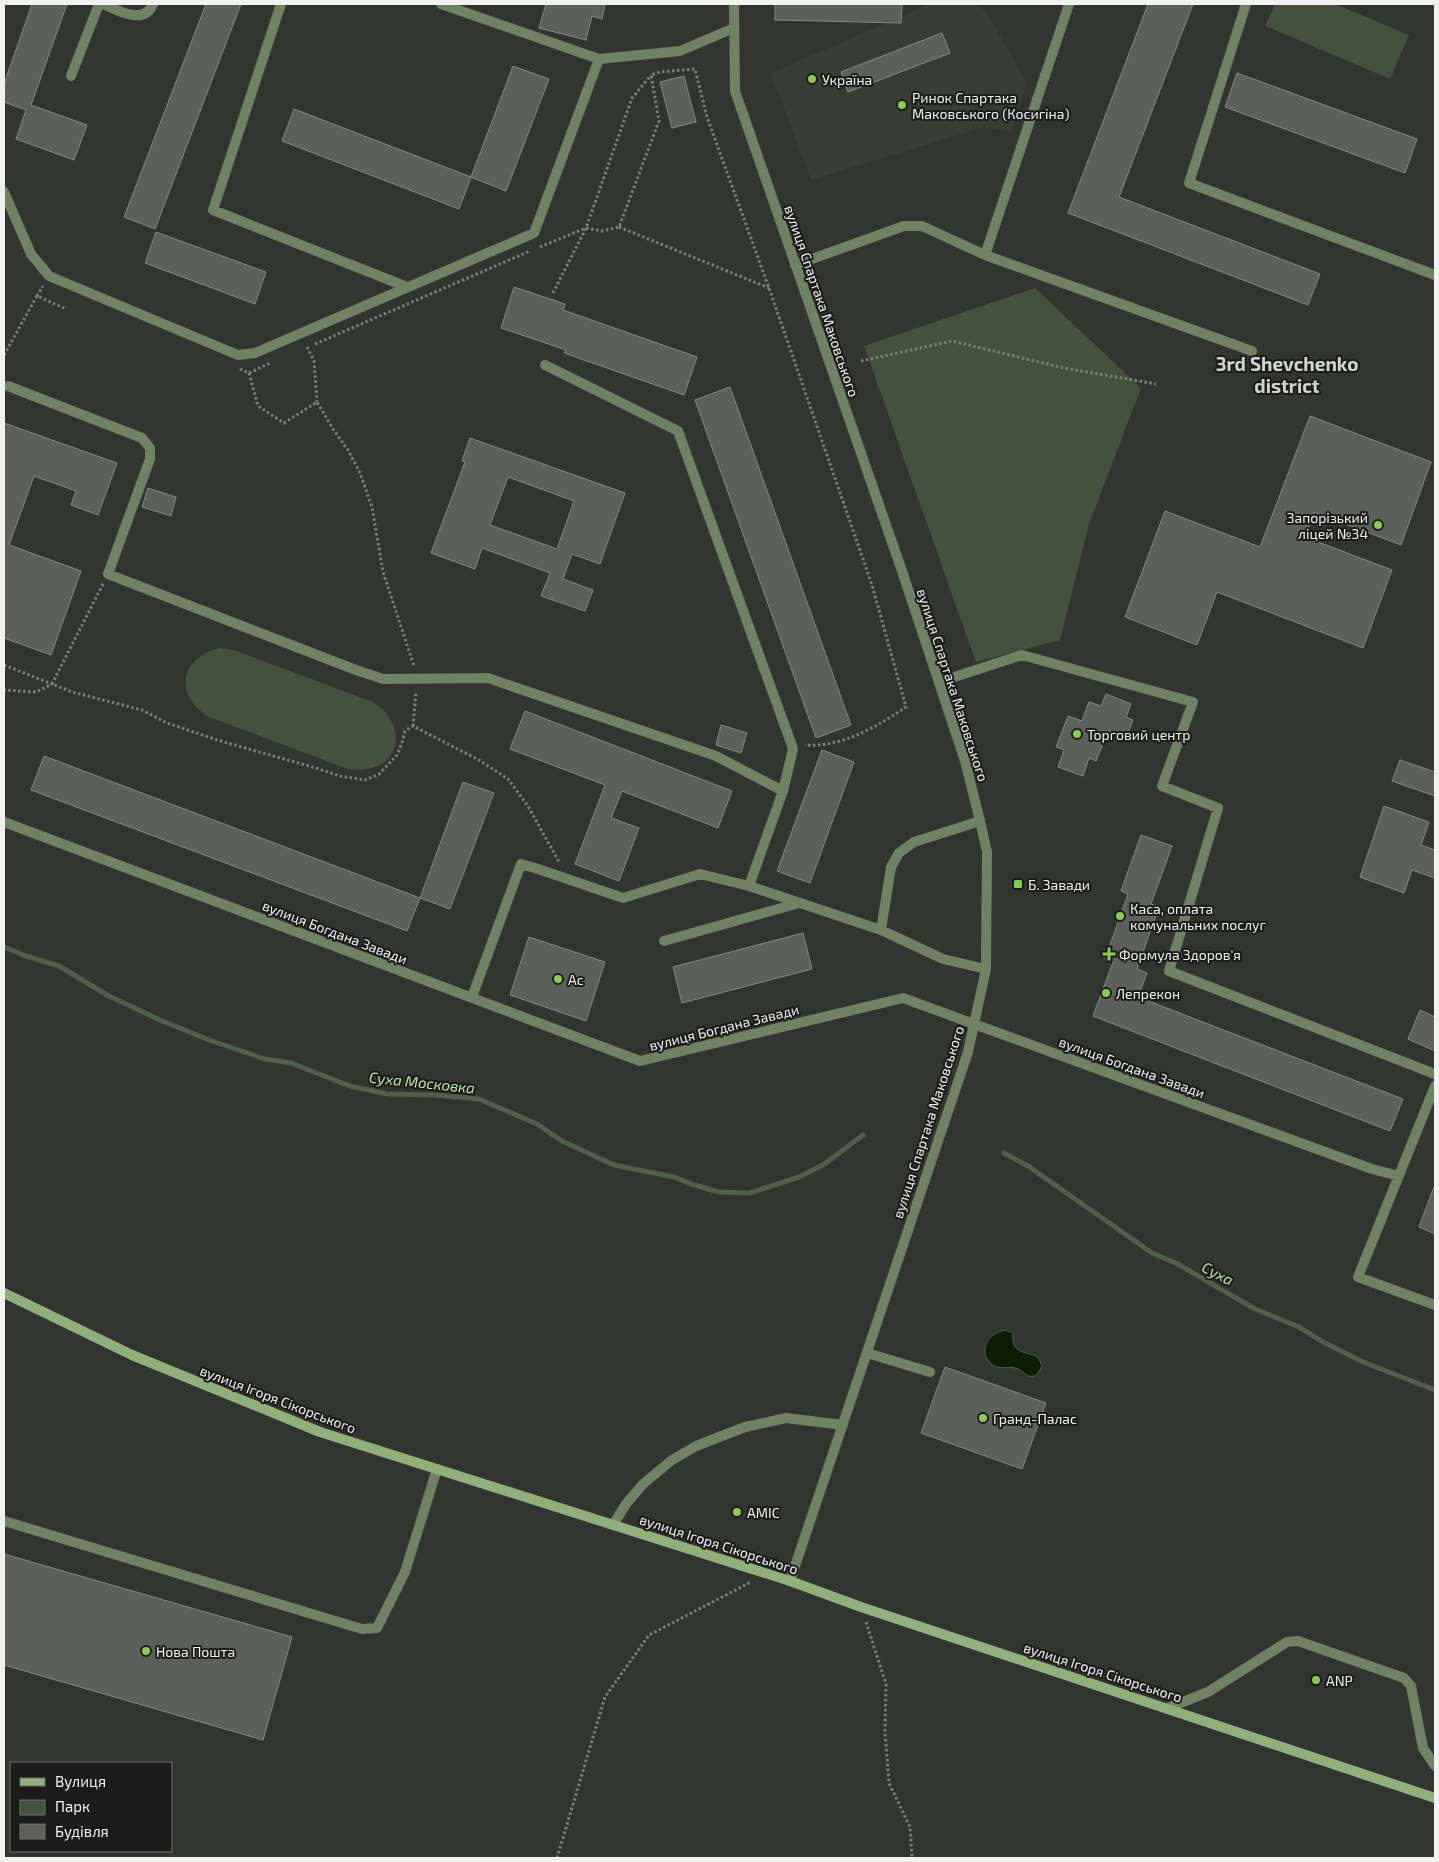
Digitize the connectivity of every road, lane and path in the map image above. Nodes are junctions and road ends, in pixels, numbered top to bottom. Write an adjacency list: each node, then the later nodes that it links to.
1 (101, 4): 2 (street); 10 (street)
2 (153, 4)
3 (282, 4): 18 (street)
4 (441, 4): 9 (street)
5 (734, 4): 8 (street, вулиця Спартака Маковського)
6 (1246, 4): 17 (street)
7 (1067, 5): 15 (street)
8 (734, 28): 9 (street); 16 (street, вулиця Спартака Маковського)
9 (599, 59): 18 (street)
10 (71, 76)
11 (651, 76): 13 (path); 14 (path); 19 (path)
12 (4, 192): 18 (street)
13 (619, 226): 14 (path); 19 (path)
14 (586, 228): 20 (path); 22 (path)
15 (985, 255): 16 (street); 24 (street)
16 (795, 266): 37 (street, вулиця Спартака Маковського)
17 (1435, 276)
18 (407, 287)
19 (769, 288): 41 (path)
20 (553, 293)
21 (66, 309): 25 (path)
22 (307, 347): 23 (path); 33 (path)
23 (298, 351)
24 (1252, 351)
25 (4, 355)
26 (861, 361): 31 (path)
27 (272, 362): 30 (path)
28 (232, 365): 30 (path)
29 (545, 365): 41 (street)
30 (249, 373): 33 (path)
31 (1156, 384)
32 (8, 386): 34 (street)
33 (317, 402): 36 (path)
34 (108, 574): 36 (street); 38 (path)
35 (4, 664): 38 (path)
36 (418, 678): 40 (path); 42 (street)
37 (939, 682): 43 (street, вулиця Спартака Маковського); 53 (street)
38 (52, 684): 39 (path); 40 (path)
39 (4, 690)
40 (413, 726): 45 (path)
41 (791, 743): 42 (street)
42 (783, 791): 46 (street)
43 (980, 821): 48 (street); 50 (street, вулиця Спартака Маковського)
44 (4, 822): 51 (street, вулиця Богдана Завади)
45 (562, 867)
46 (750, 886): 47 (street); 51 (street)
47 (799, 903): 48 (street); 49 (street)
48 (881, 930): 50 (street)
49 (664, 941)
50 (986, 968): 52 (street, вулиця Спартака Маковського)
51 (472, 997): 52 (street, вулиця Богдана Завади)
52 (974, 1024): 55 (street, вулиця Богдана Завади); 58 (street, вулиця Спартака Маковського)
53 (1435, 1074)
54 (1435, 1086): 55 (street)
55 (1399, 1176): 57 (street)
56 (4, 1293): 61 (main road, вулиця Ігоря Сікорського)
57 (1435, 1305)
58 (867, 1353): 59 (street); 60 (street, вулиця Спартака Маковського)
59 (930, 1372)
60 (842, 1425): 63 (street); 65 (street, вулиця Спартака Маковського)
61 (437, 1470): 62 (street); 63 (main road, вулиця Ігоря Сікорського)
62 (4, 1521)
63 (613, 1525): 64 (main road, вулиця Ігоря Сікорського)
64 (766, 1574): 65 (main road, вулиця Ігоря Сікорського); 70 (path)
65 (790, 1581): 66 (main road, вулиця Ігоря Сікорського)
66 (861, 1607): 67 (main road, вулиця Ігоря Сікорського); 71 (path)
67 (1168, 1708): 68 (street); 69 (main road, вулиця Ігоря Сікорського)
68 (1435, 1766)
69 (1435, 1798)
70 (557, 1858)
71 (912, 1858)

